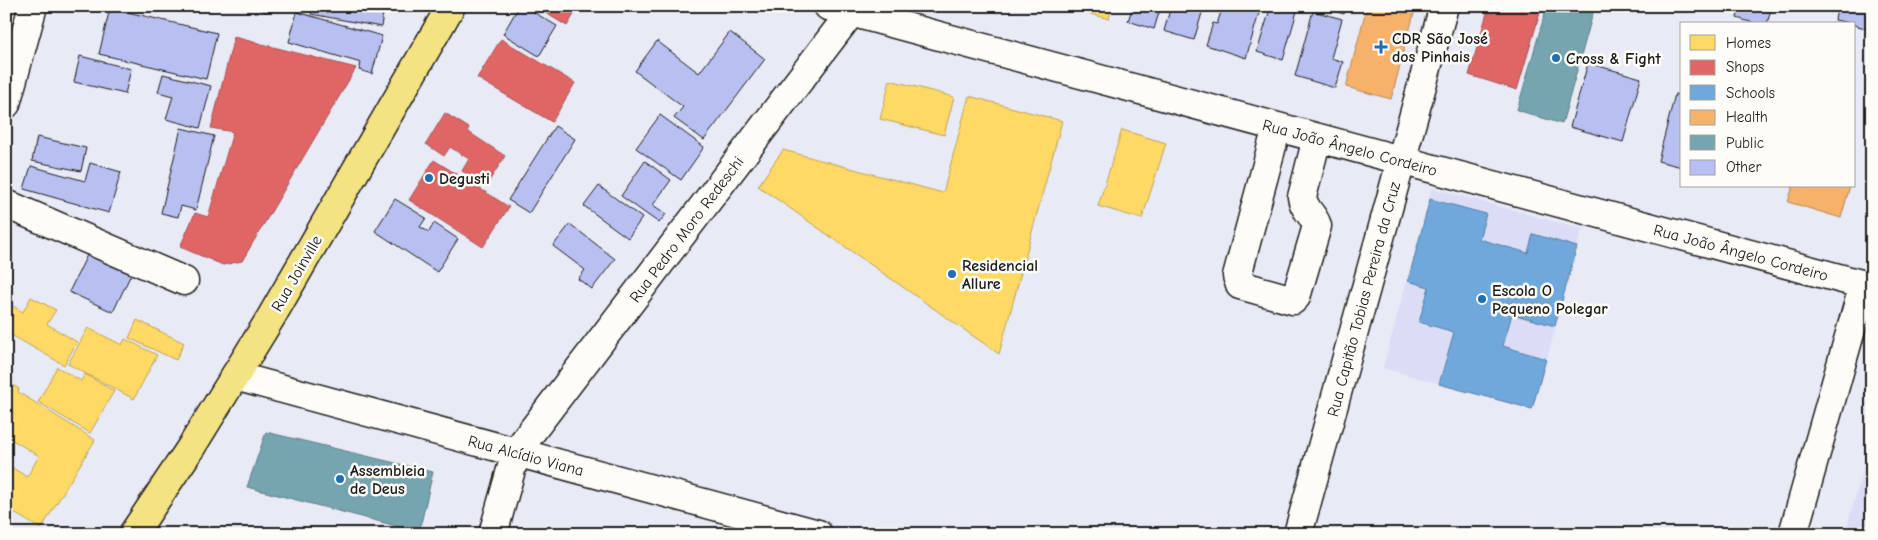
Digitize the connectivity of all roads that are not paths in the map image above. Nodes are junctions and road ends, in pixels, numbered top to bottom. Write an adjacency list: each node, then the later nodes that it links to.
1 (33, 6): 5 (street)
2 (451, 6): 12 (main road, Rua Joinville)
3 (1444, 6): 8 (street, Rua Capitão Tobias Pereira da Cruz)
4 (845, 8): 6 (street, Rua João Ângelo Cordeiro); 13 (street, Rua Pedro Moro Redeschi)
5 (6, 104)
6 (1277, 127): 7 (street, Rua João Ângelo Cordeiro); 7 (street)
7 (1317, 138): 8 (street, Rua João Ângelo Cordeiro)
8 (1401, 160): 11 (street, Rua João Ângelo Cordeiro); 17 (street, Rua Capitão Tobias Pereira da Cruz)
9 (6, 204): 10 (street)
10 (184, 281)
11 (1868, 286): 18 (street)
12 (235, 376): 13 (street, Rua Alcídio Viana); 14 (main road, Rua Joinville)
13 (516, 452): 15 (street); 16 (street, Rua Alcídio Viana)
14 (133, 534)
15 (493, 534)
16 (818, 534)
17 (1298, 534)
18 (1793, 534)

